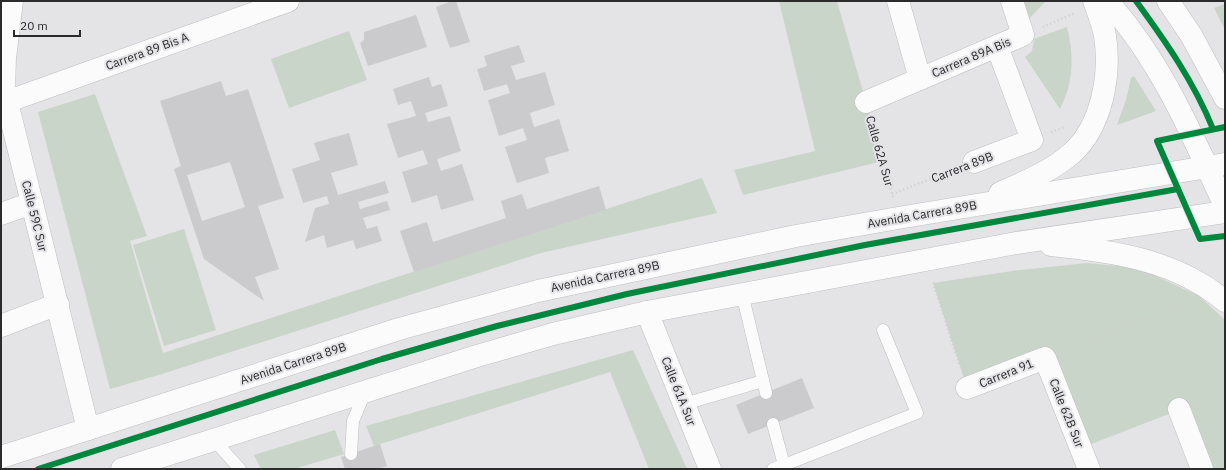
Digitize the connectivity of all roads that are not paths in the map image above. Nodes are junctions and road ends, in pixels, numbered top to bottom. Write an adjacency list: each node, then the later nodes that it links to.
1 (12, 1): 11 (main road, Calle 59C Sur)
2 (288, 1): 11 (main road, Carrera 89 Bis A)
3 (898, 1): 9 (main road)
4 (1012, 1): 8 (main road, Carrera 89A Bis)
5 (1094, 1): 16 (main road)
6 (1107, 1): 14 (main road)
7 (1168, 1): 10 (main road)
8 (997, 46): 9 (main road, Carrera 89A Bis); 13 (main road, Carrera 89B)
9 (920, 79): 12 (main road, Carrera 89A Bis)
10 (1225, 98)
11 (6, 102): 15 (main road, Calle 59C Sur)
12 (866, 102)
13 (974, 162)
14 (1216, 166): 16 (main road, Avenida Carrera 89B); 17 (main road)
15 (32, 203): 19 (main road); 23 (main road, Calle 59C Sur)
16 (973, 205): 35 (main road, Avenida Carrera 89B)
17 (1225, 206)
18 (1225, 212): 20 (main road)
19 (1, 214)
20 (1016, 242): 21 (main road); 22 (main road)
21 (742, 293): 24 (main road); 28 (lane)
22 (1225, 301)
23 (58, 304): 25 (main road); 35 (main road, Calle 59C Sur)
24 (647, 312): 30 (main road); 32 (main road, Calle 61A Sur)
25 (1, 326)
26 (884, 330): 39 (lane)
27 (1045, 358): 29 (main road, Carrera 91); 40 (main road, Calle 62B Sur)
28 (763, 381): 31 (lane); 32 (lane)
29 (967, 388)
30 (366, 390): 36 (main road); 37 (lane)
31 (766, 393)
32 (684, 404): 43 (main road, Calle 61A Sur)
33 (1179, 409): 44 (main road)
34 (773, 424): 39 (lane)
35 (88, 429): 38 (main road, Avenida Carrera 89B)
36 (213, 439): 41 (main road); 42 (lane)
37 (350, 454)
38 (1, 457)
39 (778, 467)
40 (1085, 468)
41 (122, 469)
42 (240, 469)
43 (710, 469)
44 (1202, 469)

